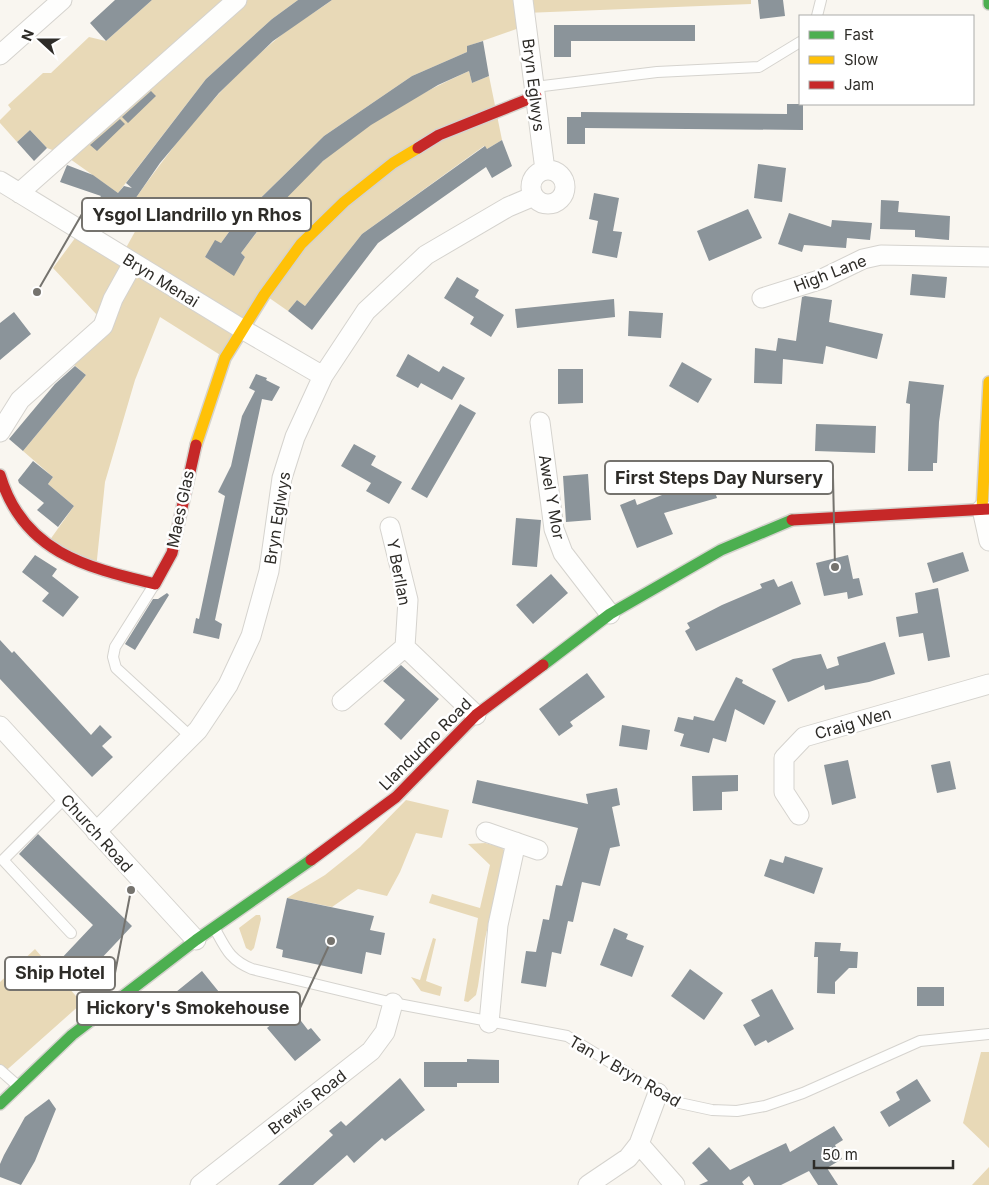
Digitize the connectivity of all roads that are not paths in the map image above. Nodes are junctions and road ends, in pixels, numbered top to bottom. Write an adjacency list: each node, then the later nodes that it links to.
1 (62, 0): 7 (street)
2 (237, 0): 11 (street)
3 (523, 0): 8 (street, Bryn Eglwys)
4 (822, 0): 5 (lane)
5 (817, 15)
6 (799, 43): 8 (lane)
7 (0, 55)
8 (535, 91): 9 (street, Bryn Eglwys); 16 (main road, Maes Glas)
9 (545, 170): 12 (street); 12 (street)
10 (0, 181): 11 (street, Bryn Menai)
11 (19, 193): 14 (street, Bryn Menai)
12 (534, 196): 17 (street, Bryn Eglwys)
13 (989, 257): 15 (street, High Lane)
14 (133, 263): 16 (street, Bryn Menai); 20 (street)
15 (762, 298)
16 (242, 329): 17 (street, Bryn Menai); 25 (main road, Maes Glas)
17 (323, 376): 32 (street, Bryn Eglwys)
18 (989, 382): 22 (main road)
19 (540, 422): 26 (street, Awel Y Mor)
20 (0, 432)
21 (0, 475): 25 (main road)
22 (986, 509): 24 (street); 26 (main road, Llandudno Road)
23 (390, 527): 27 (street, Y Berllan)
24 (989, 541)
25 (155, 584): 32 (lane)
26 (610, 614): 30 (main road, Llandudno Road)
27 (405, 647): 29 (street); 30 (street)
28 (989, 684): 34 (street, Craig Wen)
29 (342, 701)
30 (476, 715): 39 (main road, Llandudno Road)
31 (0, 726): 33 (street, Church Road)
32 (191, 737): 35 (street, Bryn Eglwys)
33 (65, 798): 35 (street, Church Road); 40 (lane)
34 (799, 815)
35 (96, 832): 41 (street, Church Road)
36 (486, 832): 37 (street)
37 (516, 842): 38 (street); 43 (street)
38 (538, 850)
39 (214, 928): 41 (main road, Llandudno Road); 42 (lane, Tan Y Bryn Road)
40 (71, 933)
41 (196, 940): 46 (main road, Llandudno Road)
42 (393, 1003): 43 (lane, Tan Y Bryn Road); 50 (street, Brewis Road)
43 (489, 1023): 47 (lane, Tan Y Bryn Road)
44 (989, 1034): 47 (lane, Tan Y Bryn Road)
45 (0, 1070): 46 (lane)
46 (18, 1086): 48 (main road, Llandudno Road)
47 (658, 1093): 49 (street)
48 (0, 1104)
49 (639, 1144): 51 (street); 52 (street)
50 (200, 1185)
51 (588, 1185)
52 (675, 1185)

